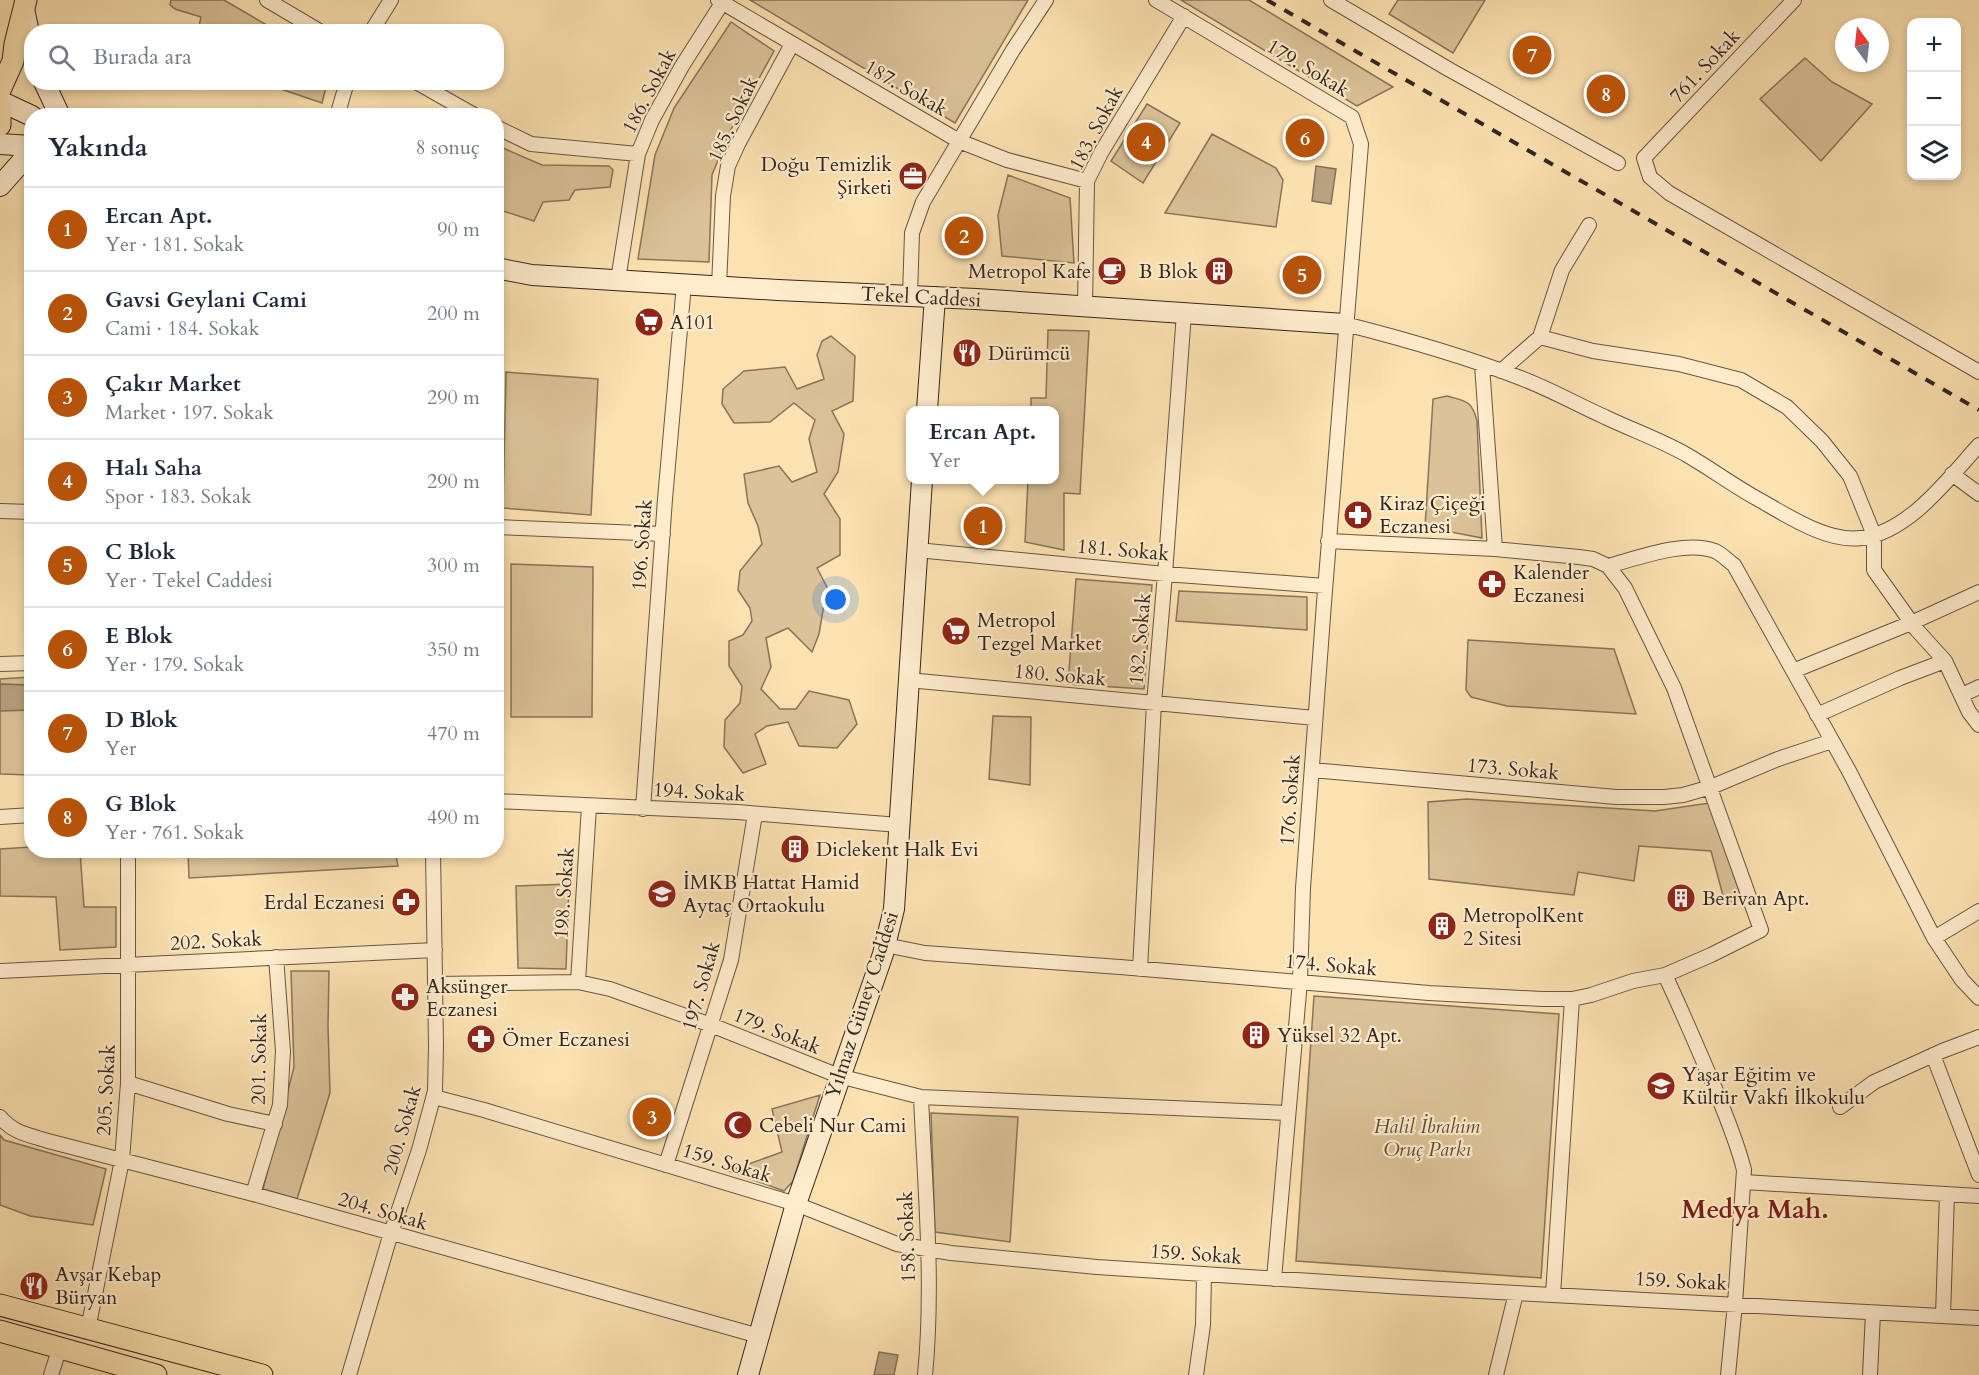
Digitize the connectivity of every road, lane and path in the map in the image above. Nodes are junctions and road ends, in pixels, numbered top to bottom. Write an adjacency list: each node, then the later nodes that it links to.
1 (267, 0): 11 (street)
2 (391, 0): 12 (street)
3 (1046, 0): 26 (street)
4 (1156, 0): 9 (street, 179. Sokak)
5 (1331, 0): 31 (street)
6 (1794, 0): 47 (street, 761. Sokak)
7 (721, 1): 13 (street, 187. Sokak); 29 (street, 186. Sokak)
8 (25, 5): 10 (street); 14 (main road)
9 (1184, 16): 32 (street, 183. Sokak); 43 (street, 179. Sokak)
10 (28, 24)
11 (308, 24)
12 (376, 24)
13 (792, 44): 26 (street, 187. Sokak); 38 (street, 185. Sokak)
14 (0, 90)
15 (48, 90): 20 (street)
16 (345, 90): 21 (street)
17 (430, 90): 22 (street)
18 (0, 101): 23 (street)
19 (0, 106): 24 (main road)
20 (56, 108)
21 (339, 108)
22 (462, 108)
23 (24, 112)
24 (0, 125)
25 (504, 131): 29 (street)
26 (959, 141): 32 (street, 187. Sokak); 39 (street)
27 (0, 144): 28 (street)
28 (24, 146)
29 (638, 154): 36 (street, 186. Sokak)
30 (24, 159): 33 (street)
31 (1618, 163)
32 (1087, 181): 41 (street, 183. Sokak)
33 (0, 186)
34 (1589, 225): 44 (street)
35 (504, 270): 36 (street, Tekel Caddesi)
36 (618, 280): 37 (street, Tekel Caddesi)
37 (684, 284): 38 (street, Tekel Caddesi); 56 (street, 196. Sokak)
38 (719, 286): 39 (street, Tekel Caddesi)
39 (910, 296): 40 (street, Tekel Caddesi)
40 (934, 297): 41 (street, Tekel Caddesi); 48 (street)
41 (1085, 307): 42 (street, Tekel Caddesi)
42 (1184, 314): 43 (street, Tekel Caddesi); 62 (street, 182. Sokak)
43 (1345, 324): 45 (street); 58 (street, 176. Sokak)
44 (1540, 338): 46 (street); 57 (street)
45 (1482, 364): 46 (street); 59 (street)
46 (1501, 371): 57 (street)
47 (1979, 372)
48 (927, 406)
49 (1979, 445): 50 (street)
50 (1952, 474): 52 (street); 57 (street)
51 (922, 484): 60 (street, Yılmaz Güney Caddesi)
52 (1979, 494)
53 (0, 511): 54 (street)
54 (24, 512)
55 (504, 527): 56 (street)
56 (663, 534): 82 (street, 196. Sokak)
57 (1874, 535): 65 (street)
58 (1328, 541): 59 (street); 63 (street, 176. Sokak)
59 (1495, 549): 61 (street)
60 (917, 550): 62 (street, 181. Sokak); 70 (street, Yılmaz Güney Caddesi)
61 (1608, 566): 69 (street); 79 (street)
62 (1166, 574): 63 (street, 181. Sokak); 73 (street, 182. Sokak)
63 (1325, 586): 75 (street, 176. Sokak)
64 (1979, 592): 65 (street)
65 (1911, 623): 66 (street); 69 (street)
66 (1945, 661): 72 (street); 74 (street)
67 (24, 663): 68 (street)
68 (0, 664)
69 (1793, 671): 74 (street)
70 (908, 680): 73 (street, 180. Sokak); 86 (street, Yılmaz Güney Caddesi)
71 (1979, 687): 72 (street)
72 (1962, 696): 76 (street)
73 (1154, 703): 75 (street, 180. Sokak); 95 (street, 182. Sokak)
74 (1817, 715): 77 (street)
75 (1316, 718): 78 (street, 176. Sokak)
76 (1979, 725)
77 (1832, 741): 79 (street, 173. Sokak); 90 (street)
78 (1312, 770): 79 (street, 173. Sokak); 98 (street, 176. Sokak)
79 (1711, 787): 97 (street, 174. Sokak)
80 (504, 801): 81 (street, 194. Sokak)
81 (589, 806): 82 (street, 194. Sokak); 99 (street, 198. Sokak)
82 (643, 808): 83 (street, 194. Sokak)
83 (755, 814): 86 (street, 194. Sokak); 103 (street, 197. Sokak)
84 (24, 816): 85 (street)
85 (0, 817)
86 (899, 825): 91 (street, Yılmaz Güney Caddesi)
87 (128, 858): 94 (street, 205. Sokak)
88 (433, 858): 92 (street, 200. Sokak)
89 (1979, 911): 90 (street)
90 (1934, 938): 101 (street)
91 (885, 945): 95 (street, 174. Sokak); 106 (street, Yılmaz Güney Caddesi)
92 (435, 950): 93 (street, 202. Sokak); 100 (street, 200. Sokak)
93 (276, 957): 94 (street, 202. Sokak); 113 (street, 201. Sokak)
94 (129, 964): 96 (street, 202. Sokak); 107 (street, 205. Sokak)
95 (1140, 969): 98 (street, 174. Sokak)
96 (0, 970)
97 (1665, 975): 102 (street, 174. Sokak); 117 (street)
98 (1300, 981): 102 (street, 174. Sokak); 111 (street, 176. Sokak)
99 (578, 982): 100 (street, 179. Sokak); 103 (street, 179. Sokak)
100 (435, 984): 108 (street, 200. Sokak)
101 (1979, 998)
102 (1572, 999): 127 (street)
103 (711, 1025): 106 (street, 179. Sokak); 115 (street, 197. Sokak)
104 (1979, 1037): 105 (street)
105 (1933, 1055): 110 (street); 116 (street)
106 (839, 1076): 109 (street, 179. Sokak); 121 (street, Yılmaz Güney Caddesi)
107 (128, 1083): 113 (street); 114 (street, 205. Sokak)
108 (434, 1097): 115 (street, 159. Sokak); 122 (street, 200. Sokak)
109 (921, 1097): 111 (street, 179. Sokak); 123 (street, 158. Sokak)
110 (1840, 1107)
111 (1288, 1113): 125 (street, 176. Sokak)
112 (0, 1117): 114 (street, 204. Sokak)
113 (275, 1124): 118 (street, 201. Sokak)
114 (122, 1160): 118 (street, 204. Sokak); 133 (street, 205. Sokak)
115 (666, 1165): 121 (street, 159. Sokak)
116 (1979, 1175)
117 (1744, 1182): 119 (street); 128 (street)
118 (252, 1194): 122 (street, 204. Sokak)
119 (1947, 1194): 120 (street); 131 (street)
120 (1979, 1196)
121 (796, 1204): 123 (street, 159. Sokak); 135 (street, Yılmaz Güney Caddesi)
122 (391, 1233): 135 (street, 204. Sokak); 140 (street, 200. Sokak)
123 (928, 1250): 124 (street, 159. Sokak); 142 (street, 158. Sokak)
124 (1204, 1274): 125 (street, 159. Sokak); 143 (street)
125 (1274, 1278): 126 (street, 159. Sokak)
126 (1516, 1293): 127 (street, 159. Sokak); 144 (street)
127 (1553, 1295): 128 (street, 159. Sokak)
128 (1735, 1304): 130 (street, 159. Sokak); 145 (street)
129 (0, 1305): 133 (main road)
130 (1873, 1313): 131 (street, 159. Sokak); 146 (street)
131 (1943, 1316): 132 (street, 159. Sokak)
132 (1979, 1318)
133 (88, 1329): 139 (main road)
134 (0, 1331): 136 (main road)
135 (759, 1336): 141 (street, Yılmaz Güney Caddesi)
136 (60, 1347): 137 (street); 138 (main road)
137 (51, 1375)
138 (156, 1375)
139 (262, 1375)
140 (349, 1375)
141 (748, 1375)
142 (925, 1375)
143 (1196, 1375)
144 (1496, 1375)
145 (1728, 1375)
146 (1870, 1375)

